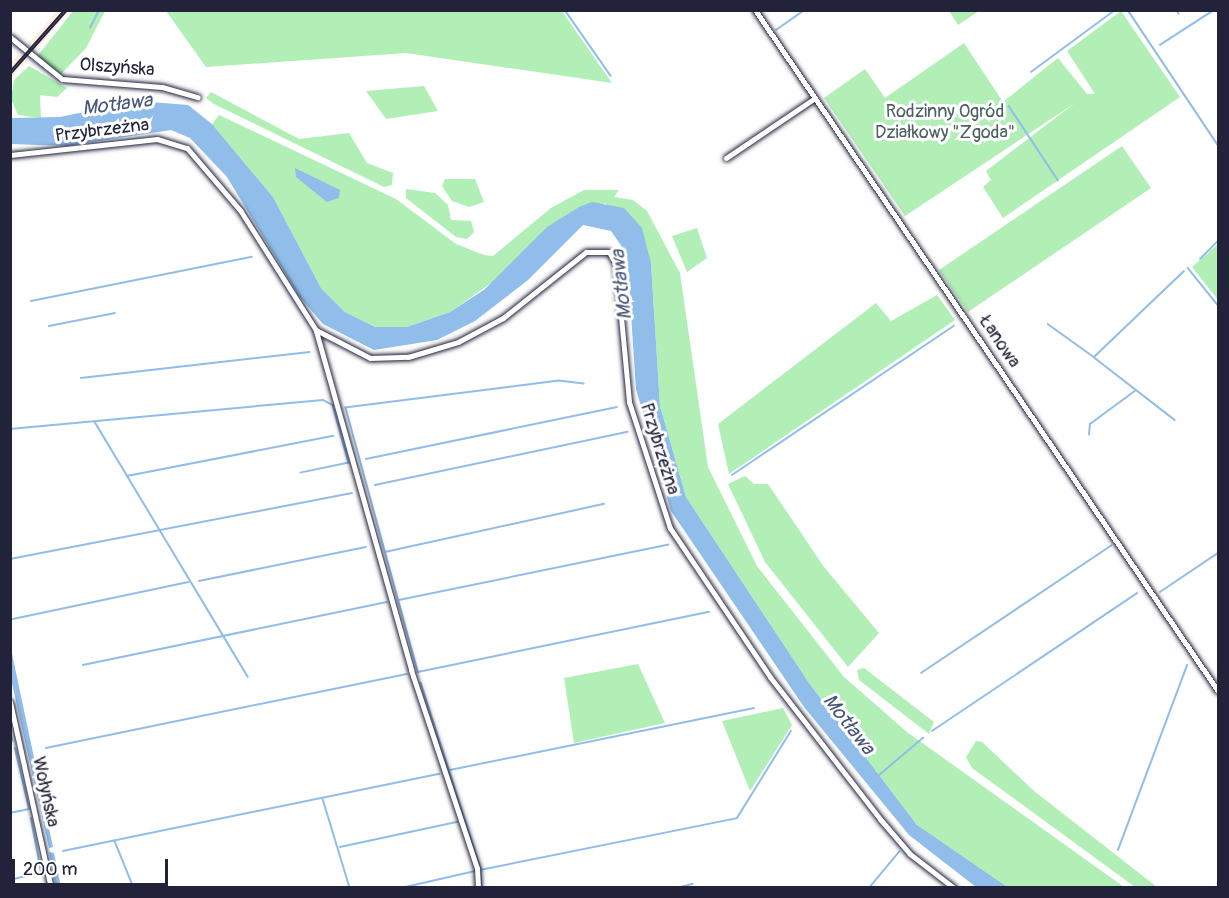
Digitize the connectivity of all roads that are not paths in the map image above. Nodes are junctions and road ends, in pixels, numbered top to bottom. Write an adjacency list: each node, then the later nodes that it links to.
1 (755, 10): 4 (street, Łanowa)
2 (10, 37): 3 (street, Olszyńska)
3 (198, 97)
4 (815, 98): 6 (street); 8 (street, Łanowa)
5 (10, 155): 7 (street, Przybrzeżna)
6 (726, 158)
7 (316, 330): 11 (street, Przybrzeżna); 12 (street, Przybrzeżna)
8 (1218, 691)
9 (10, 702): 10 (street, Wołyńska)
10 (51, 888)
11 (478, 888)
12 (954, 888)

